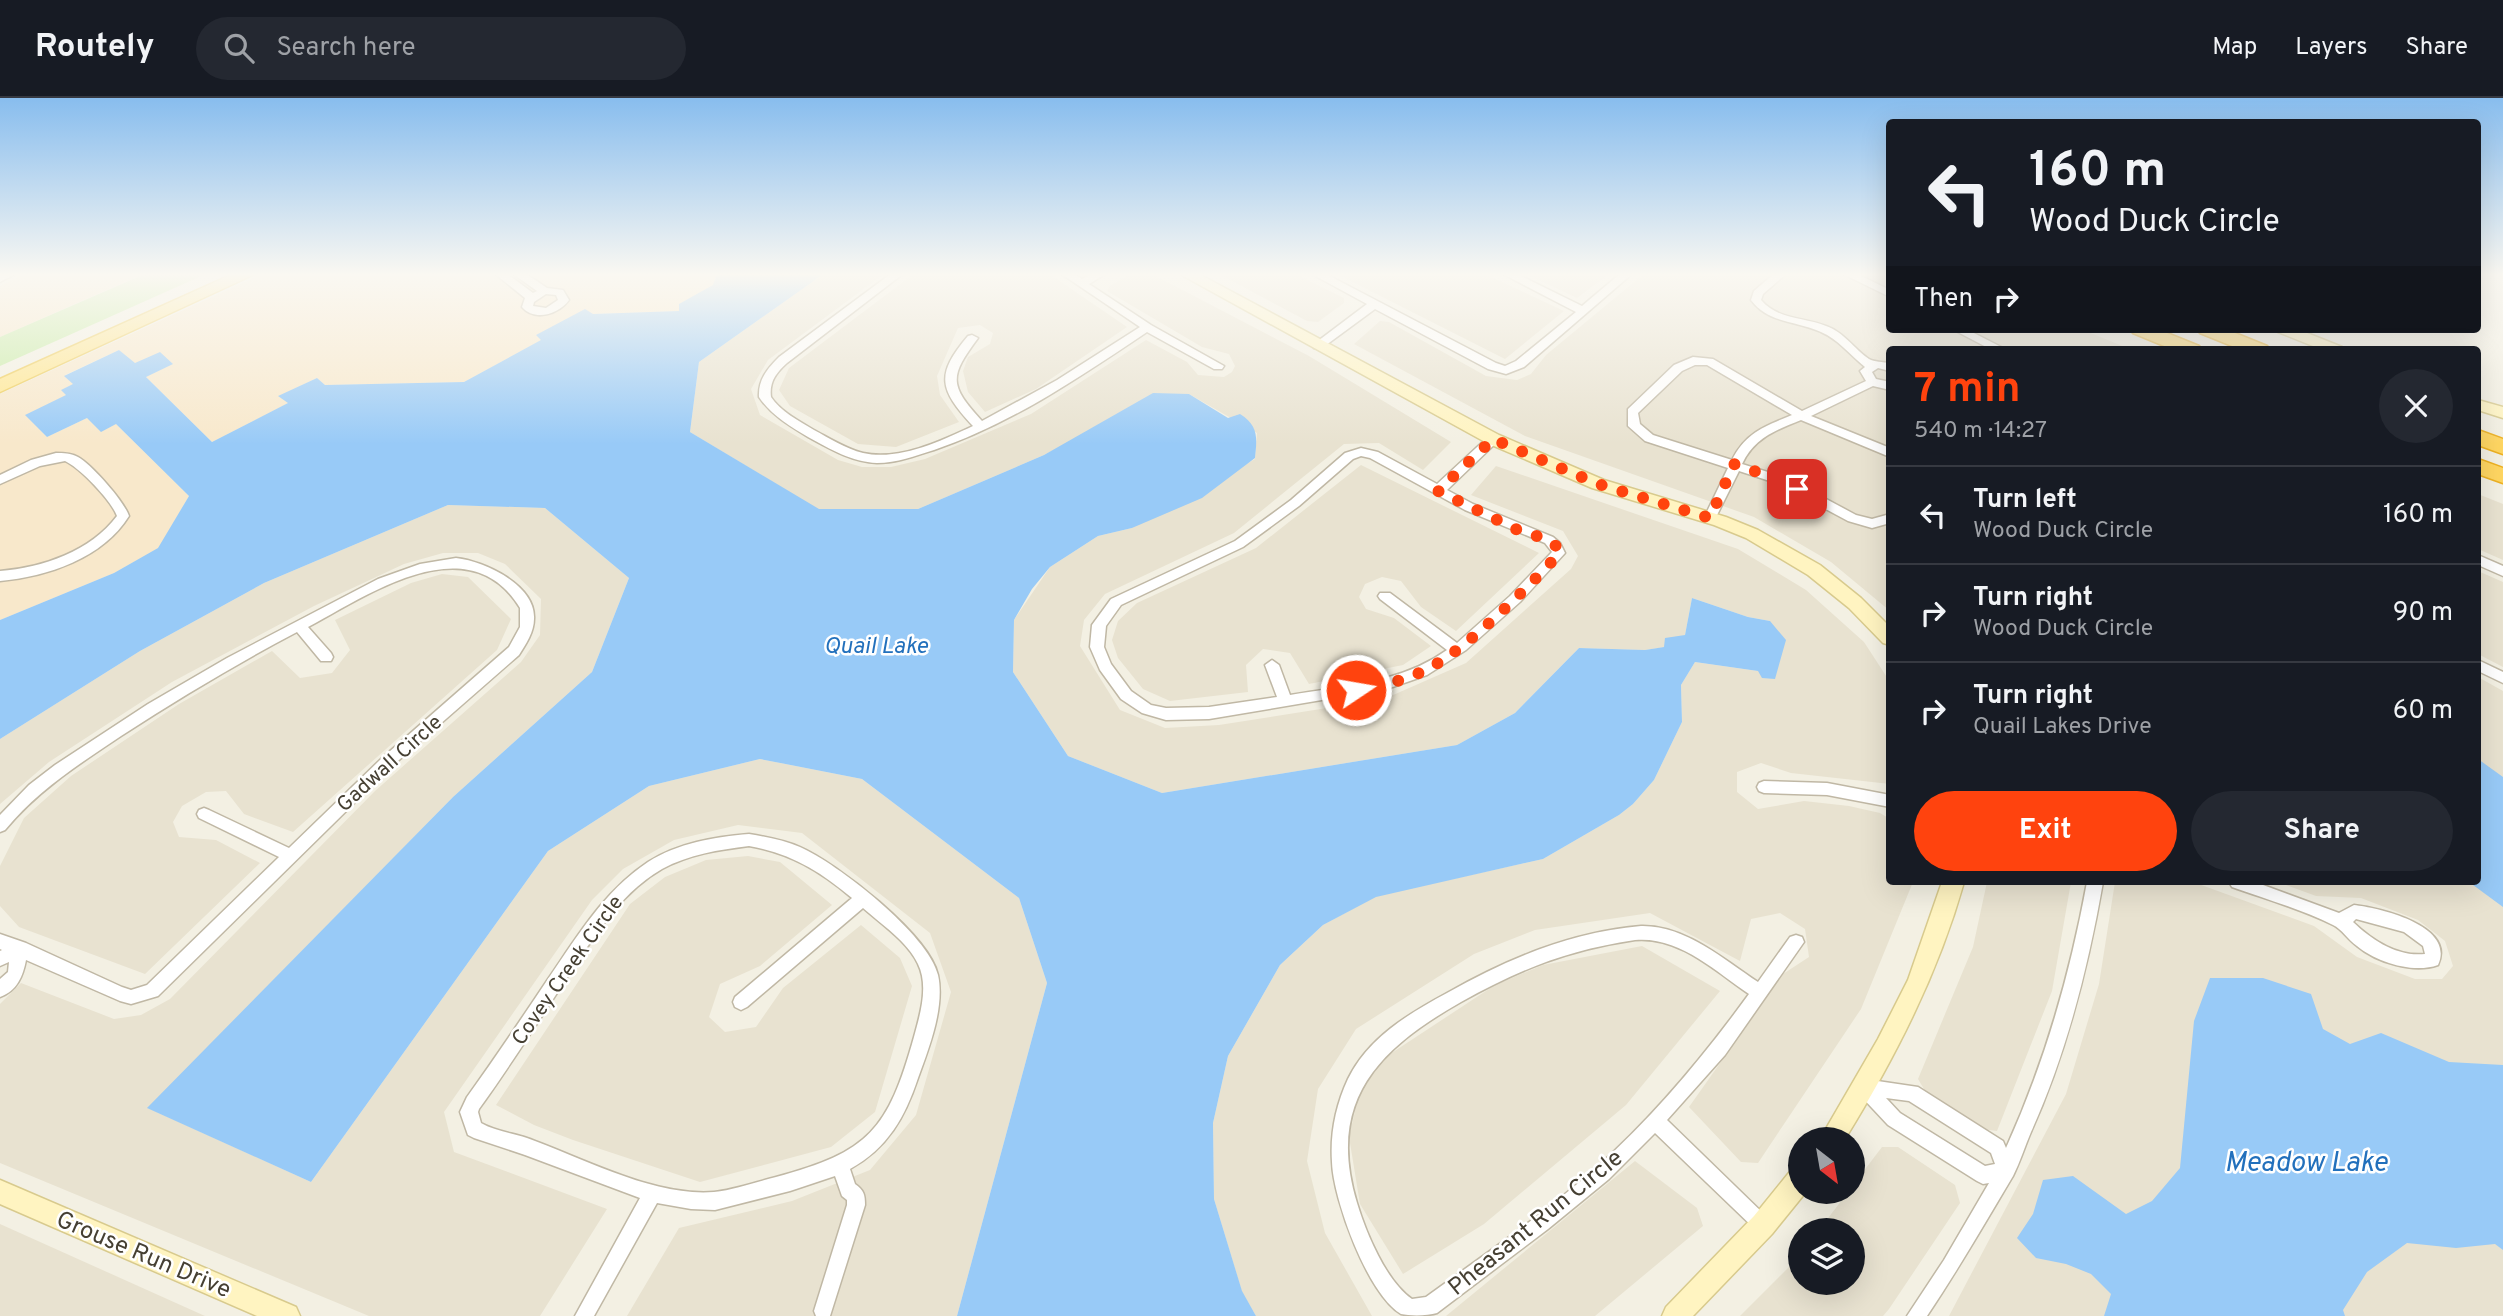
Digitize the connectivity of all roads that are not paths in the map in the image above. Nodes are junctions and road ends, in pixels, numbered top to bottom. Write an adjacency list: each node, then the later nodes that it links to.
1 (94, 330): 24 (main road)
2 (124, 330): 27 (main road)
3 (824, 330): 31 (street)
4 (1143, 330): 31 (street)
5 (1152, 330): 21 (street)
6 (1289, 330): 16 (main road)
7 (1340, 330): 16 (street)
8 (1423, 330): 9 (street)
9 (1560, 330)
10 (1826, 330): 22 (street)
11 (1965, 333): 17 (street)
12 (2150, 333): 18 (highway)
13 (2217, 333): 19 (highway)
14 (2293, 333): 20 (main road)
15 (972, 338): 31 (street)
16 (1318, 346): 33 (main road)
17 (1993, 346)
18 (2182, 346)
19 (2250, 346)
20 (2327, 346)
21 (1217, 366)
22 (1871, 366): 23 (street); 25 (street)
23 (1886, 367)
24 (0, 372)
25 (1872, 382): 26 (street); 30 (street)
26 (1886, 385)
27 (0, 386)
28 (2481, 406): 29 (main road)
29 (2503, 413)
30 (1801, 416): 35 (street); 36 (street); 36 (street)
31 (979, 425)
32 (2481, 438): 34 (highway)
33 (1493, 439): 40 (street); 41 (main road)
34 (2503, 447)
35 (1886, 451)
36 (1734, 464): 41 (street); 42 (street)
37 (2481, 467): 38 (highway)
38 (2503, 477)
39 (0, 480): 45 (street)
40 (1438, 491): 49 (street); 54 (street)
41 (1710, 518): 48 (main road)
42 (1886, 519)
43 (2481, 561): 44 (street)
44 (2503, 571)
45 (0, 576)
46 (1385, 596): 49 (street)
47 (299, 626): 50 (street); 58 (street, Gadwall Circle); 59 (street, Gadwall Circle)
48 (1886, 634)
49 (1455, 649): 54 (street)
50 (326, 657)
51 (1272, 665): 54 (street)
52 (2481, 667): 53 (street)
53 (2503, 678)
54 (1286, 701)
55 (1764, 787): 56 (street)
56 (1886, 800)
57 (204, 814): 59 (street)
58 (0, 826)
59 (289, 855): 67 (street, Gadwall Circle)
60 (1952, 885): 72 (main road)
61 (2095, 885): 76 (street)
62 (2245, 885): 64 (street)
63 (862, 899): 71 (street); 75 (street, Covey Creek Circle); 78 (street, Covey Creek Circle)
64 (2341, 921): 64 (street)
65 (0, 941): 67 (street, Gadwall Circle)
66 (1796, 942): 70 (street, Pheasant Run Circle)
67 (20, 948): 68 (street); 69 (street)
68 (0, 960)
69 (0, 990)
70 (1759, 992): 73 (street, Pheasant Run Circle); 73 (street, Pheasant Run Circle)
71 (741, 1002)
72 (1864, 1087): 74 (main road); 76 (street); 76 (street)
73 (1655, 1121): 80 (street)
74 (1839, 1127)
75 (840, 1164): 78 (street, Covey Creek Circle); 81 (street)
76 (2006, 1170): 85 (street)
77 (0, 1192): 82 (main road, Grouse Run Drive)
78 (653, 1192): 83 (street)
79 (1788, 1194): 80 (main road)
80 (1763, 1225): 84 (main road)
81 (822, 1311)
82 (287, 1316)
83 (584, 1316)
84 (1675, 1316)
85 (1916, 1316)

